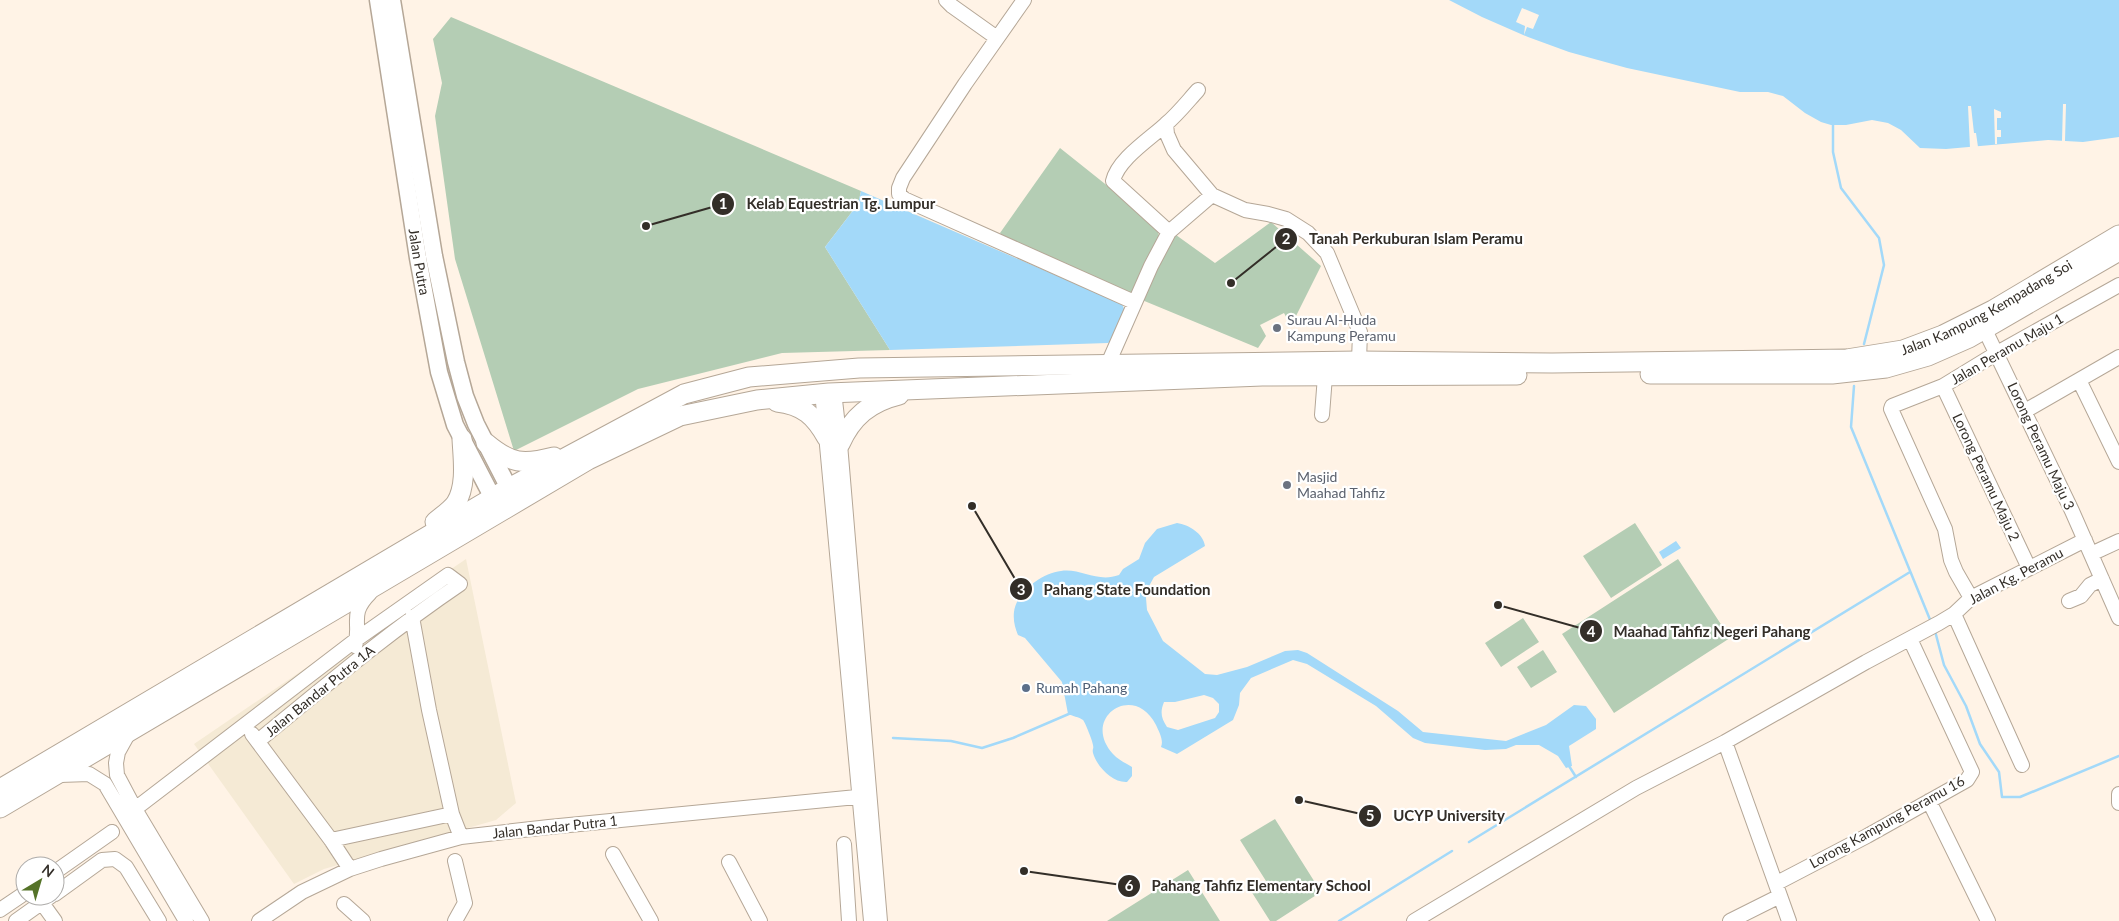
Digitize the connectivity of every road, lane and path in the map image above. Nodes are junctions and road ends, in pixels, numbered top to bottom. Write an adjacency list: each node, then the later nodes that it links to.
1 (378, 0): 31 (main road, Jalan Putra)
2 (392, 0): 33 (main road, Jalan Putra)
3 (946, 0): 5 (street)
4 (1024, 0): 5 (street)
5 (998, 38): 13 (street)
6 (1198, 90): 7 (street)
7 (1166, 124): 8 (street); 9 (street)
8 (1212, 195): 9 (street); 18 (street)
9 (1169, 232): 13 (street)
10 (2119, 235): 17 (highway, Jalan Kampung Kempadang Soi)
11 (2119, 251): 14 (highway, Jalan Kampung Kempadang Soi)
12 (2119, 285): 15 (street, Jalan Peramu Maju 1)
13 (1134, 302): 19 (street)
14 (1984, 330): 15 (street, Lorong Peramu Maju 3); 17 (highway, Jalan Kampung Kempadang Soi)
15 (1997, 353): 24 (street, Jalan Peramu Maju 1); 29 (street, Lorong Peramu Maju 3)
16 (2119, 357): 23 (street)
17 (1884, 360): 20 (highway, Jalan Kampung Kempadang Soi)
18 (1359, 362): 19 (highway); 20 (highway)
19 (1107, 366): 21 (highway)
20 (1849, 366): 22 (highway)
21 (968, 367): 26 (highway); 28 (highway)
22 (1325, 376): 25 (highway); 30 (street)
23 (2080, 380): 29 (street); 35 (street)
24 (1943, 386): 42 (street, Lorong Peramu Maju 2); 45 (street, Jalan Peramu Maju 1)
25 (929, 388): 26 (highway); 32 (highway)
26 (829, 393): 27 (highway); 28 (highway); 32 (street)
27 (757, 400): 32 (highway); 36 (highway)
28 (670, 402): 34 (highway)
29 (2025, 411): 38 (street, Lorong Peramu Maju 3)
30 (1322, 415)
31 (462, 439): 37 (main road, Jalan Putra); 40 (highway)
32 (834, 441): 61 (street)
33 (486, 444): 34 (highway); 36 (main road, Jalan Putra)
34 (577, 451): 36 (highway)
35 (2119, 462)
36 (512, 495): 37 (highway)
37 (496, 505): 40 (highway); 44 (highway)
38 (2085, 540): 41 (street, Lorong Peramu Maju 3); 42 (street, Jalan Kg. Peramu)
39 (2119, 541): 41 (street)
40 (398, 553): 59 (highway)
41 (2091, 554): 43 (street, Lorong Peramu Maju 3)
42 (2029, 568): 45 (street, Jalan Kg. Peramu)
43 (2102, 579): 46 (street); 49 (street, Lorong Peramu Maju 3)
44 (382, 582): 50 (street); 54 (highway)
45 (1970, 598): 47 (street, Jalan Kg. Peramu)
46 (2069, 601)
47 (1954, 614): 51 (street, Jalan Kg. Peramu); 57 (street)
48 (412, 617): 50 (street, Jalan Bandar Putra 1A); 52 (street, Jalan Bandar Putra 1A); 66 (street)
49 (2119, 618)
50 (357, 639): 52 (street); 53 (street)
51 (1910, 639): 56 (street, Jalan Kg. Peramu); 62 (street, Lorong Kampung Peramu 16)
52 (348, 666): 55 (street, Jalan Bandar Putra 1A)
53 (245, 724): 55 (street); 65 (street)
54 (128, 734): 58 (highway); 65 (street)
55 (258, 741): 69 (street, Jalan Bandar Putra 1A)
56 (1726, 742): 77 (street); 96 (street, Jalan Kg. Peramu)
57 (2022, 765)
58 (53, 777): 64 (highway); 86 (street)
59 (0, 788)
60 (2119, 794): 63 (street)
61 (864, 797): 68 (street, Jalan Bandar Putra 1); 94 (street); 95 (street)
62 (1929, 801): 77 (street, Lorong Kampung Peramu 16); 99 (street)
63 (2119, 803)
64 (0, 808)
65 (135, 809): 87 (street)
66 (452, 814): 68 (street); 69 (street)
67 (112, 832): 74 (street)
68 (461, 837): 75 (street, Jalan Bandar Putra 1)
69 (331, 840): 75 (street, Jalan Bandar Putra 1A)
70 (844, 844): 93 (street)
71 (613, 854): 91 (street)
72 (455, 861): 90 (street)
73 (729, 862): 92 (street)
74 (65, 865)
75 (350, 870): 88 (street, Jalan Bandar Putra 1)
76 (65, 887): 85 (street)
77 (1779, 890): 97 (street, Lorong Kampung Peramu 16); 98 (street)
78 (15, 900): 82 (street)
79 (344, 904): 89 (street)
80 (37, 906): 83 (street)
81 (50, 906): 84 (street)
82 (0, 910)
83 (16, 921)
84 (55, 921)
85 (160, 921)
86 (186, 921)
87 (202, 921)
88 (259, 921)
89 (363, 921)
90 (455, 921)
91 (652, 921)
92 (760, 921)
93 (849, 921)
94 (871, 921)
95 (880, 921)
96 (1414, 921)
97 (1730, 921)
98 (1789, 921)
99 (1988, 921)

